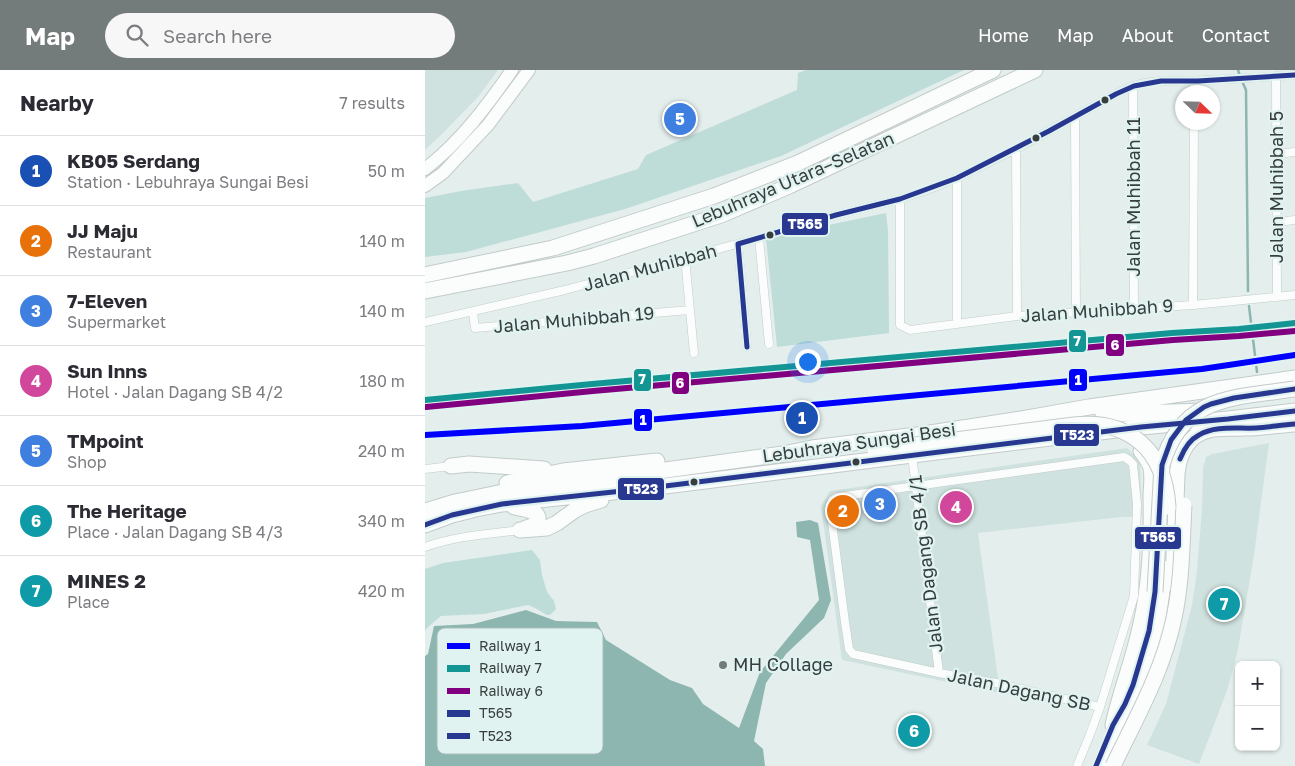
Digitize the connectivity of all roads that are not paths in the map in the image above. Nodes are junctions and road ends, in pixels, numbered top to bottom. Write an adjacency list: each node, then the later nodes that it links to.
1 (513, 70): 15 (main road)
2 (529, 70): 17 (main road)
3 (993, 70): 24 (highway, Lebuhraya Utara–Selatan)
4 (1035, 70): 25 (highway, Lebuhraya Utara–Selatan)
5 (1280, 74): 6 (street, Jalan Muhibbah); 7 (street, Jalan Muhibbah); 14 (street, Jalan Muhibbah 5)
6 (1295, 75)
7 (1195, 81): 8 (street); 9 (street, Jalan Muhibbah)
8 (1195, 85)
9 (1133, 86): 10 (street, Jalan Muhibbah); 29 (street, Jalan Muhibbah 11)
10 (1075, 118): 12 (street, Jalan Muhibbah); 32 (street)
11 (1194, 130): 28 (street)
12 (1016, 149): 16 (street, Jalan Muhibbah); 33 (street)
13 (1295, 152): 14 (street)
14 (1276, 154): 20 (street, Jalan Muhibbah 5)
15 (425, 169)
16 (957, 178): 18 (street, Jalan Muhibbah); 35 (street)
17 (425, 186)
18 (900, 199): 21 (street, Jalan Muhibbah); 35 (street, Jalan Muhibbah 9)
19 (1295, 220): 20 (street)
20 (1277, 222): 27 (street, Jalan Muhibbah 5)
21 (759, 238): 22 (street, Jalan Muhibbah); 36 (street)
22 (739, 244): 23 (street, Jalan Muhibbah); 37 (street)
23 (685, 258): 30 (street); 31 (street, Jalan Muhibbah)
24 (425, 275)
25 (425, 291)
26 (1295, 295): 27 (street, Jalan Muhibbah 9)
27 (1277, 297): 28 (street, Jalan Muhibbah 9)
28 (1193, 305): 29 (street, Jalan Muhibbah 9)
29 (1134, 309): 32 (street, Jalan Muhibbah 9)
30 (690, 310): 31 (street, Jalan Muhibbah 19); 38 (street)
31 (473, 312): 34 (street, Jalan Muhibbah)
32 (1076, 313): 33 (street, Jalan Muhibbah 9)
33 (1017, 316): 35 (street, Jalan Muhibbah 9)
34 (425, 322)
35 (957, 323)
36 (769, 344)
37 (747, 347)
38 (694, 353)
39 (1295, 378): 43 (highway, Lebuhraya Sungai Besi)
40 (1295, 389): 63 (highway, bridge)
41 (1295, 402): 43 (highway)
42 (1295, 411): 45 (highway, Lebuhraya Sungai Besi)
43 (1015, 420): 46 (highway, Lebuhraya Sungai Besi)
44 (1295, 424): 67 (highway, bridge)
45 (1081, 435): 47 (highway, Lebuhraya Sungai Besi); 63 (highway)
46 (783, 454): 48 (highway, Lebuhraya Sungai Besi); 51 (highway)
47 (912, 455): 52 (street, Jalan Dagang SB 4/1); 54 (highway, Lebuhraya Sungai Besi)
48 (743, 459): 55 (highway, Lebuhraya Sungai Besi); 66 (highway, bridge)
49 (451, 466): 50 (street); 51 (highway); 53 (highway)
50 (425, 469)
51 (563, 471): 53 (highway)
52 (916, 486): 61 (street, Jalan Dagang SB 4/1); 61 (street, Jalan Dagang SB); 62 (street)
53 (489, 487): 55 (highway)
54 (634, 490): 56 (highway, Lebuhraya Sungai Besi); 59 (highway)
55 (455, 502): 57 (highway, Lebuhraya Sungai Besi)
56 (502, 504): 58 (highway, Lebuhraya Sungai Besi); 59 (highway)
57 (425, 511)
58 (425, 525)
59 (520, 530): 60 (street)
60 (425, 547)
61 (939, 673): 62 (street, Jalan Dagang SB)
62 (1100, 708): 64 (street)
63 (1113, 725): 65 (highway)
64 (1077, 766)
65 (1096, 766)
66 (1105, 766)
67 (1114, 766)

